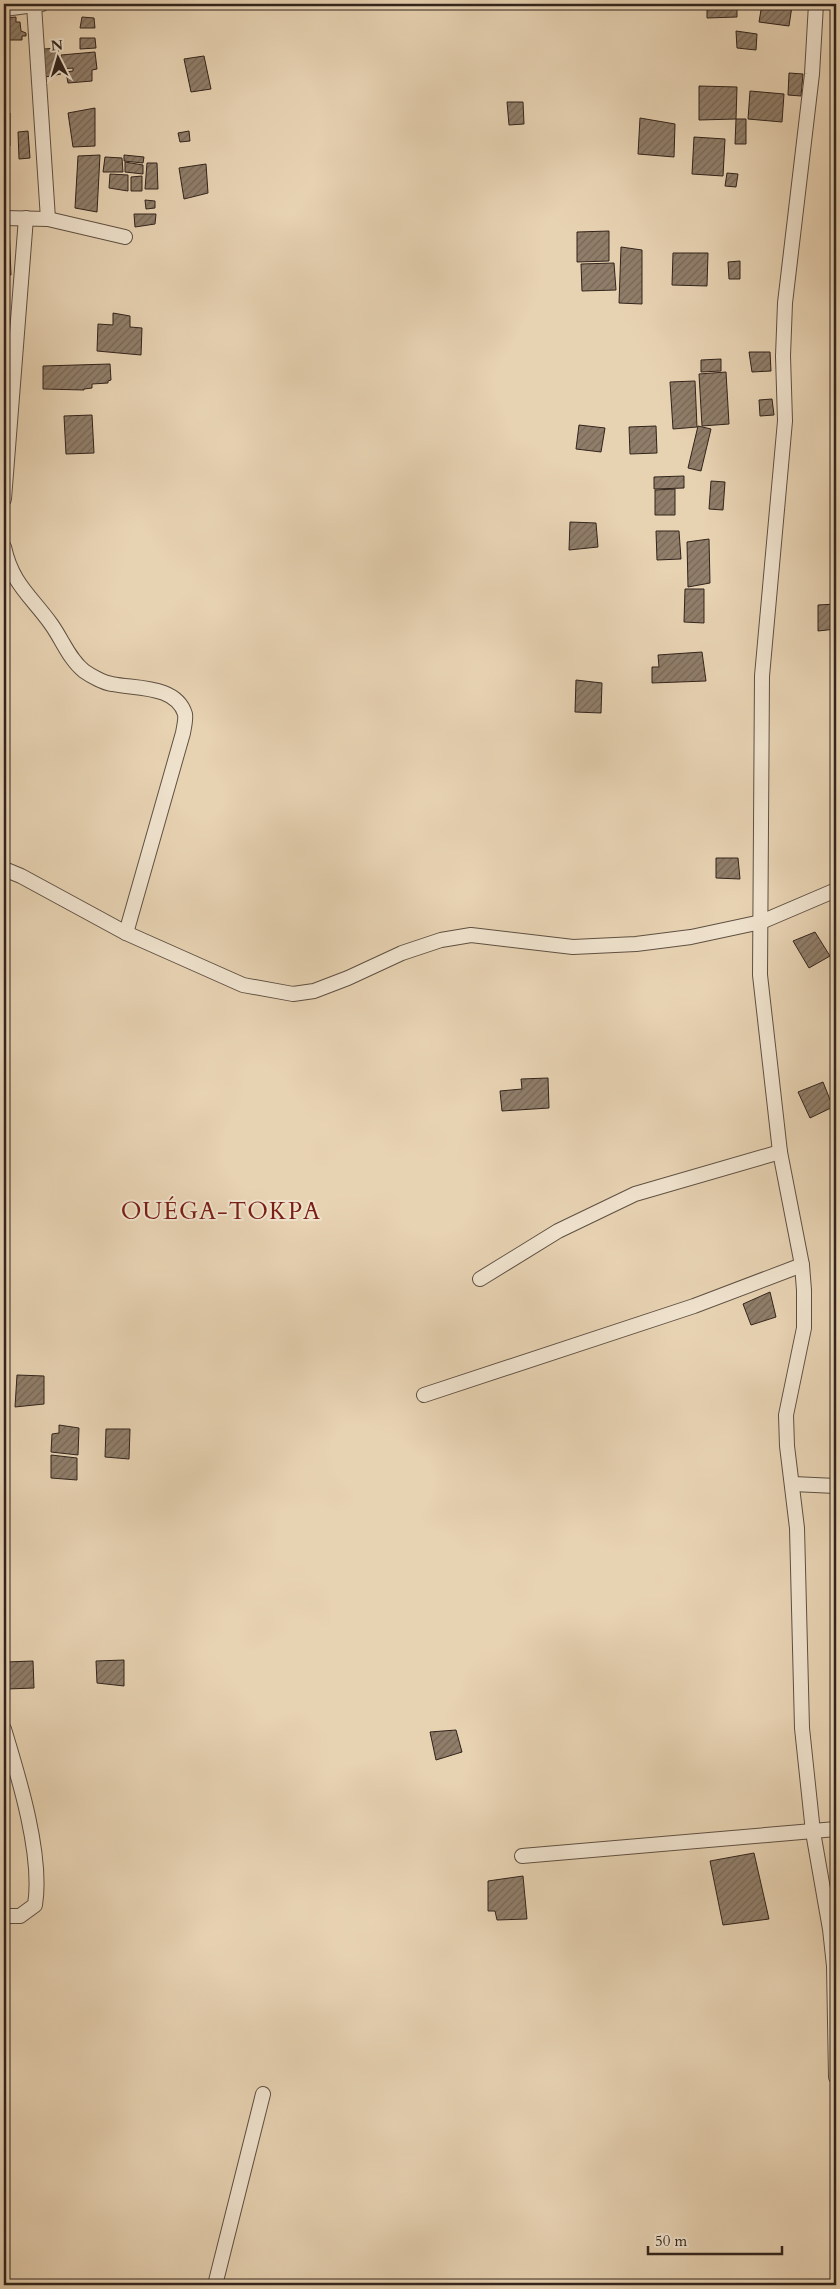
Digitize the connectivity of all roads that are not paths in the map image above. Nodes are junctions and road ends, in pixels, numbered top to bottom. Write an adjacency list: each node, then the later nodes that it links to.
1 (38, 4): 3 (street); 6 (street)
2 (816, 4): 12 (street)
3 (4, 8)
4 (4, 218): 5 (street)
5 (26, 218): 6 (street); 8 (street)
6 (48, 219): 7 (street)
7 (125, 237)
8 (4, 499)
9 (4, 547): 13 (street)
10 (4, 868): 13 (street)
11 (836, 890): 12 (street)
12 (761, 922): 13 (street); 14 (street)
13 (126, 933)
14 (780, 1152): 15 (street); 16 (street)
15 (802, 1265): 17 (street); 18 (street)
16 (480, 1279)
17 (424, 1395)
18 (793, 1484): 19 (street); 22 (street)
19 (836, 1486)
20 (4, 1729): 24 (street)
21 (836, 1829): 22 (street)
22 (812, 1832): 23 (street); 25 (street)
23 (522, 1856)
24 (4, 1916)
25 (836, 2077)
26 (263, 2094): 27 (street)
27 (215, 2285)

